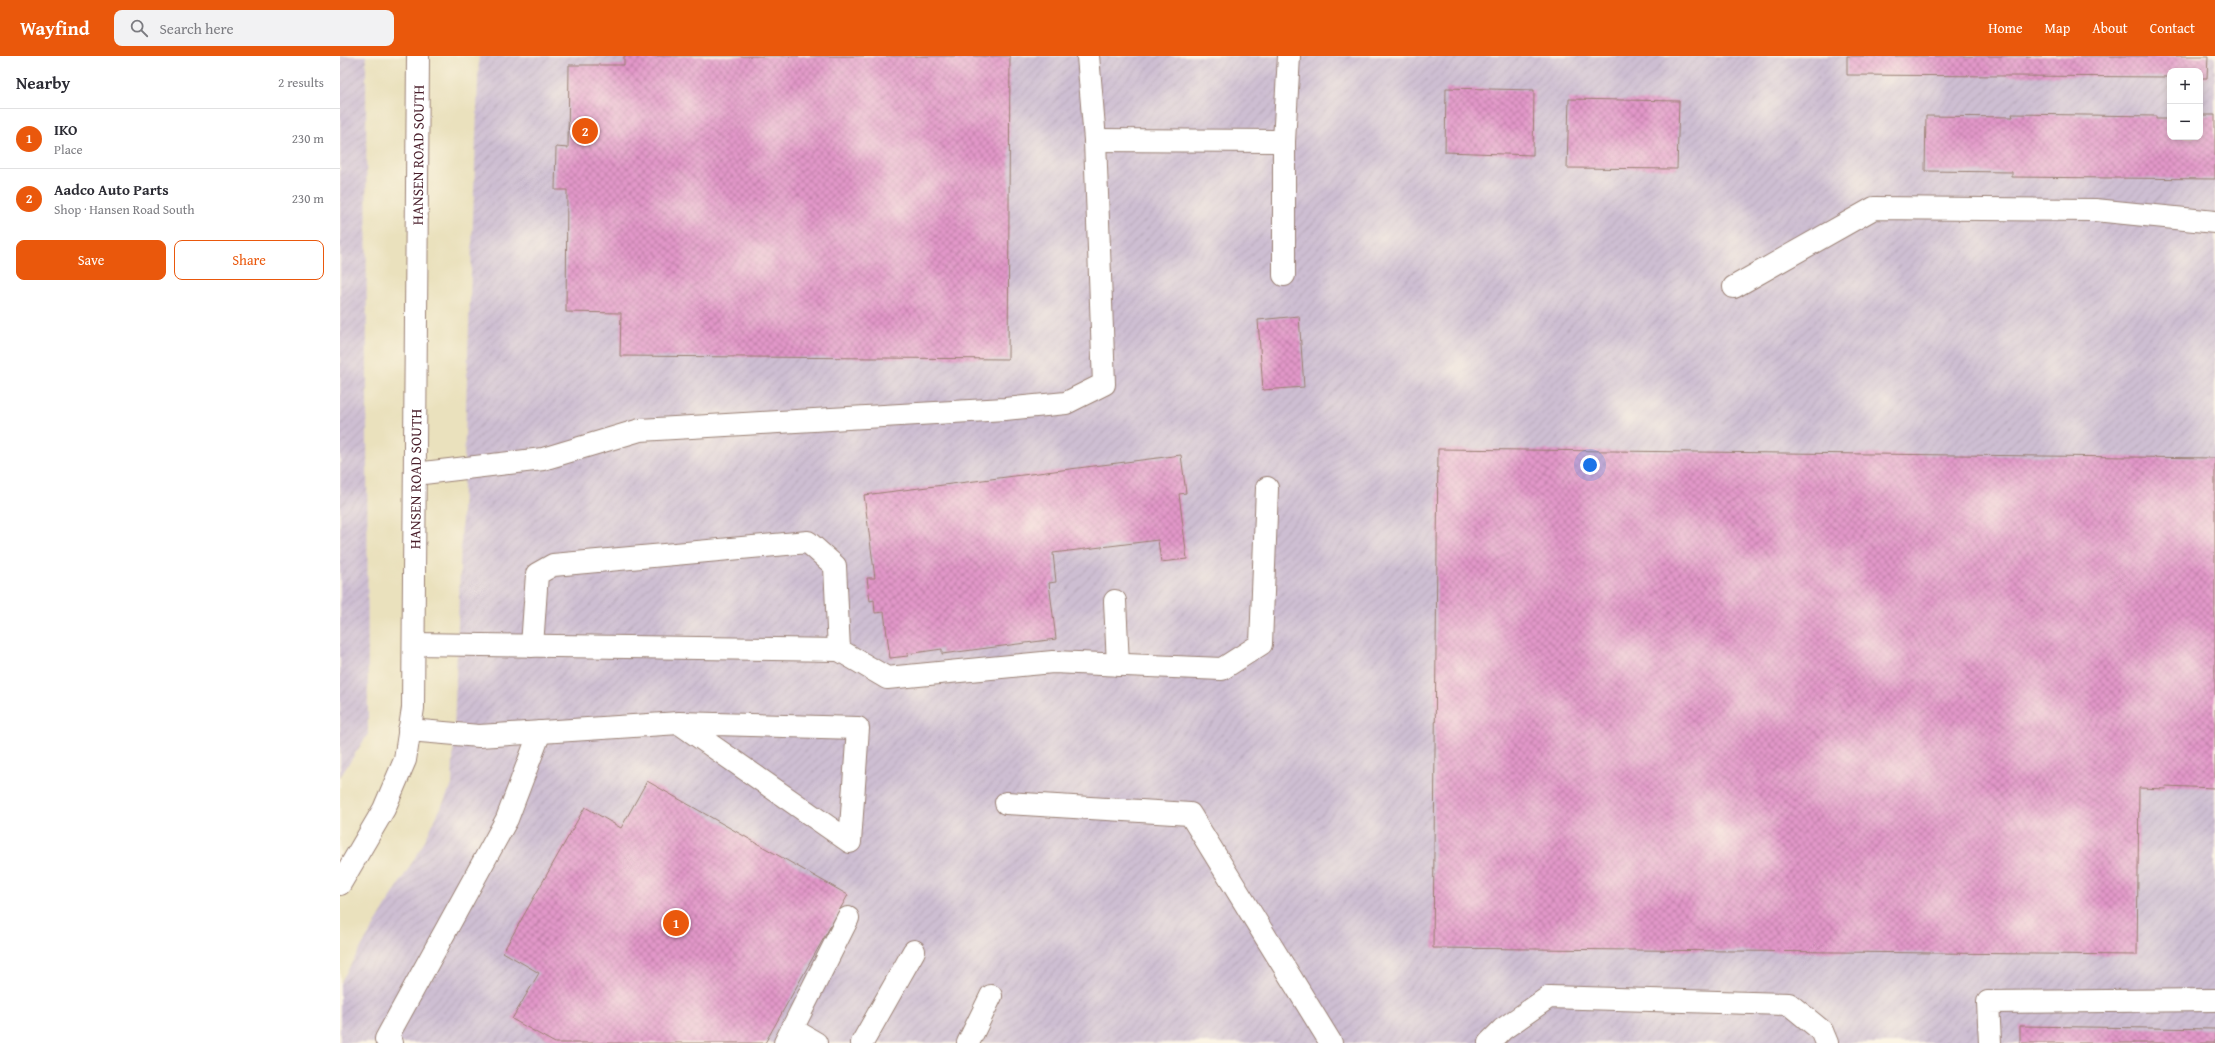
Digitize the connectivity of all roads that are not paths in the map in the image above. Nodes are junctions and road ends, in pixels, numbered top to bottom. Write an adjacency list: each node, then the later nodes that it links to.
1 (418, 56): 9 (street, HANSEN ROAD SOUTH)
2 (1088, 56): 4 (street)
3 (1289, 56): 5 (street)
4 (1095, 140): 5 (street); 9 (street)
5 (1284, 141): 7 (street)
6 (2215, 222): 8 (street)
7 (1284, 275)
8 (1734, 287)
9 (415, 474): 12 (street, HANSEN ROAD SOUTH)
10 (1267, 488): 15 (street)
11 (1115, 601): 15 (street)
12 (414, 644): 13 (street); 17 (street, HANSEN ROAD SOUTH)
13 (532, 646): 14 (street); 14 (street)
14 (839, 650): 15 (street)
15 (1118, 665)
16 (679, 723): 16 (street); 18 (street)
17 (410, 730): 18 (street); 20 (street, HANSEN ROAD SOUTH)
18 (540, 732): 26 (street)
19 (1006, 803): 30 (street)
20 (340, 884)
21 (848, 918): 25 (street)
22 (914, 951): 28 (street)
23 (992, 996): 29 (street)
24 (2215, 1000): 33 (street)
25 (789, 1036): 27 (street)
26 (392, 1043)
27 (816, 1043)
28 (862, 1043)
29 (968, 1043)
30 (1331, 1043)
31 (1489, 1043): 32 (street)
32 (1826, 1043)
33 (1990, 1043)

